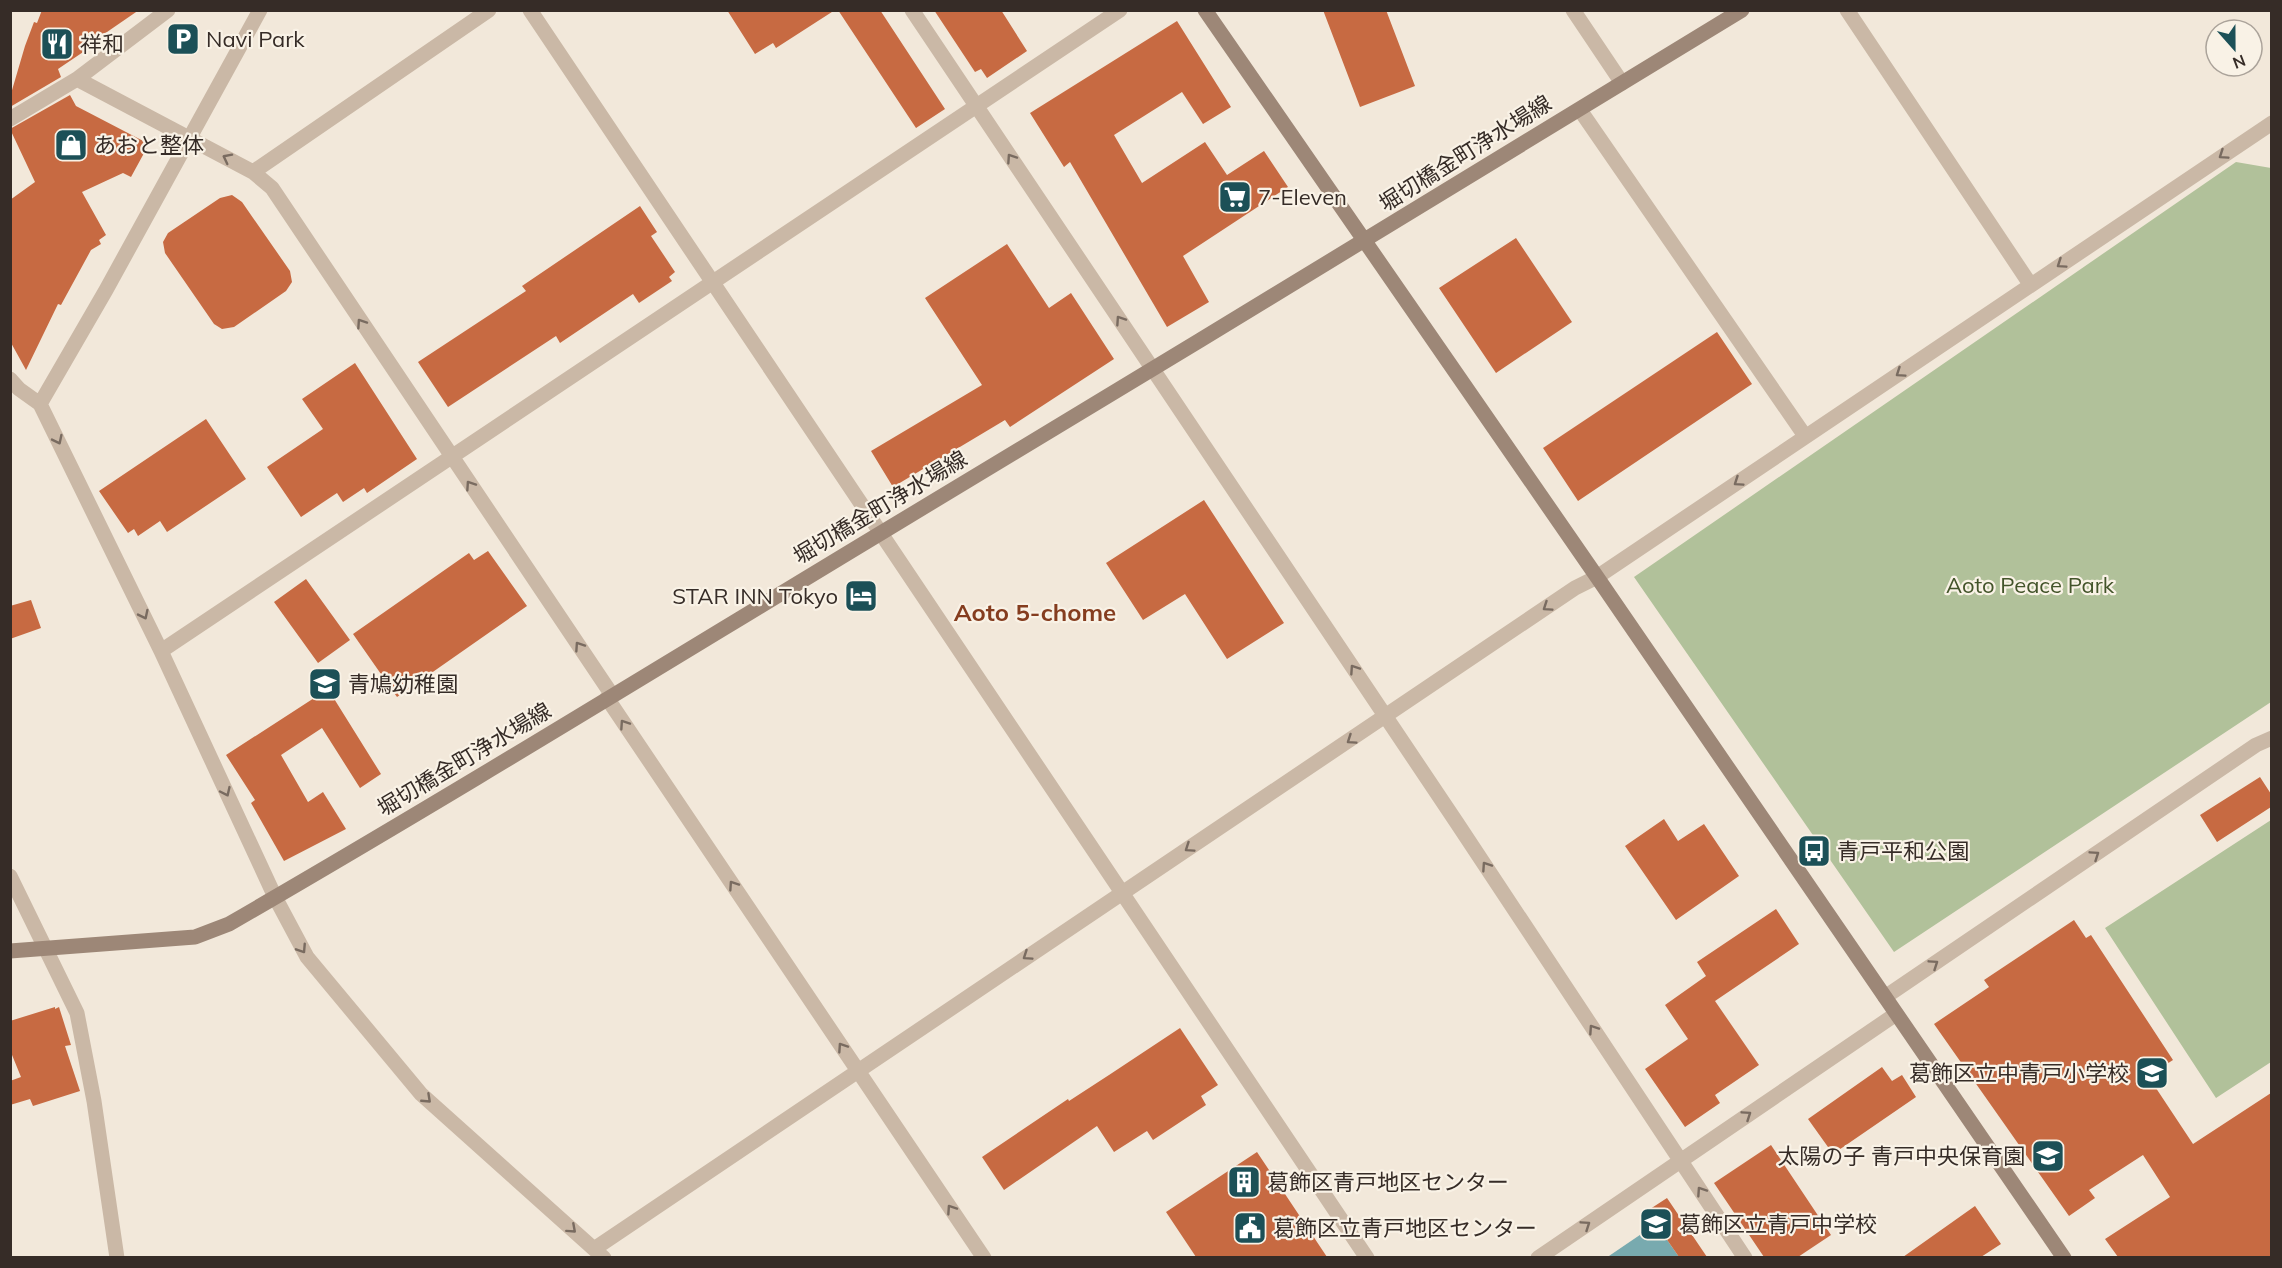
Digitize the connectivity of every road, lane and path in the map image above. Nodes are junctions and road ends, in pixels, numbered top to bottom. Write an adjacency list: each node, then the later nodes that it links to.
1 (168, 10): 11 (street)
2 (260, 10): 17 (street)
3 (489, 10): 18 (street)
4 (530, 10): 20 (street)
5 (912, 10): 13 (street)
6 (1119, 10): 13 (street)
7 (1205, 10): 19 (street)
8 (1573, 10): 12 (street)
9 (1742, 10): 12 (street, 堀切橋金町浄水場線)
10 (1847, 10): 21 (street)
11 (77, 79): 15 (street); 17 (street)
12 (1622, 83): 14 (street, 堀切橋金町浄水場線)
13 (977, 106): 20 (street); 22 (street, one-way to 13)
14 (1580, 110): 19 (street, 堀切橋金町浄水場線); 25 (street)
15 (10, 119)
16 (2271, 123): 21 (street, one-way to 21)
17 (190, 140): 18 (street, one-way to 17); 24 (street)
18 (253, 172): 26 (street, one-way to 18)
19 (1364, 242): 22 (street, 堀切橋金町浄水場線); 28 (street)
20 (711, 282): 26 (street); 27 (street)
21 (2030, 284): 25 (street, one-way to 25)
22 (1152, 369): 27 (street, 堀切橋金町浄水場線); 31 (street, one-way to 22)
23 (10, 379): 24 (street)
24 (40, 404): 29 (street, one-way to 29)
25 (1805, 436): 28 (street, one-way to 28)
26 (452, 458): 29 (street); 30 (street, one-way to 26)
27 (880, 533): 30 (street, 堀切橋金町浄水場線); 34 (street)
28 (1597, 577): 31 (street, one-way to 31); 38 (street)
29 (161, 651): 35 (street, one-way to 35)
30 (609, 696): 35 (street, 堀切橋金町浄水場線); 40 (street, one-way to 30)
31 (1385, 717): 34 (street, one-way to 34); 41 (street, one-way to 31)
32 (2271, 738): 38 (street, one-way to 32)
33 (10, 876): 36 (street)
34 (1121, 893): 40 (street, one-way to 40); 46 (street)
35 (275, 897): 36 (street, 堀切橋金町浄水場線); 42 (street, one-way to 42)
36 (46, 948): 37 (street, 堀切橋金町浄水場線); 44 (street)
37 (10, 951)
38 (1886, 997): 39 (street)
39 (1896, 1014): 41 (street, one-way to 39); 43 (street)
40 (858, 1070): 42 (street); 45 (street, one-way to 40)
41 (1681, 1160): 47 (street, one-way to 41); 48 (street, one-way to 41)
42 (599, 1253)
43 (2060, 1256)
44 (117, 1257)
45 (984, 1257)
46 (1367, 1257)
47 (1538, 1257)
48 (1745, 1257)

